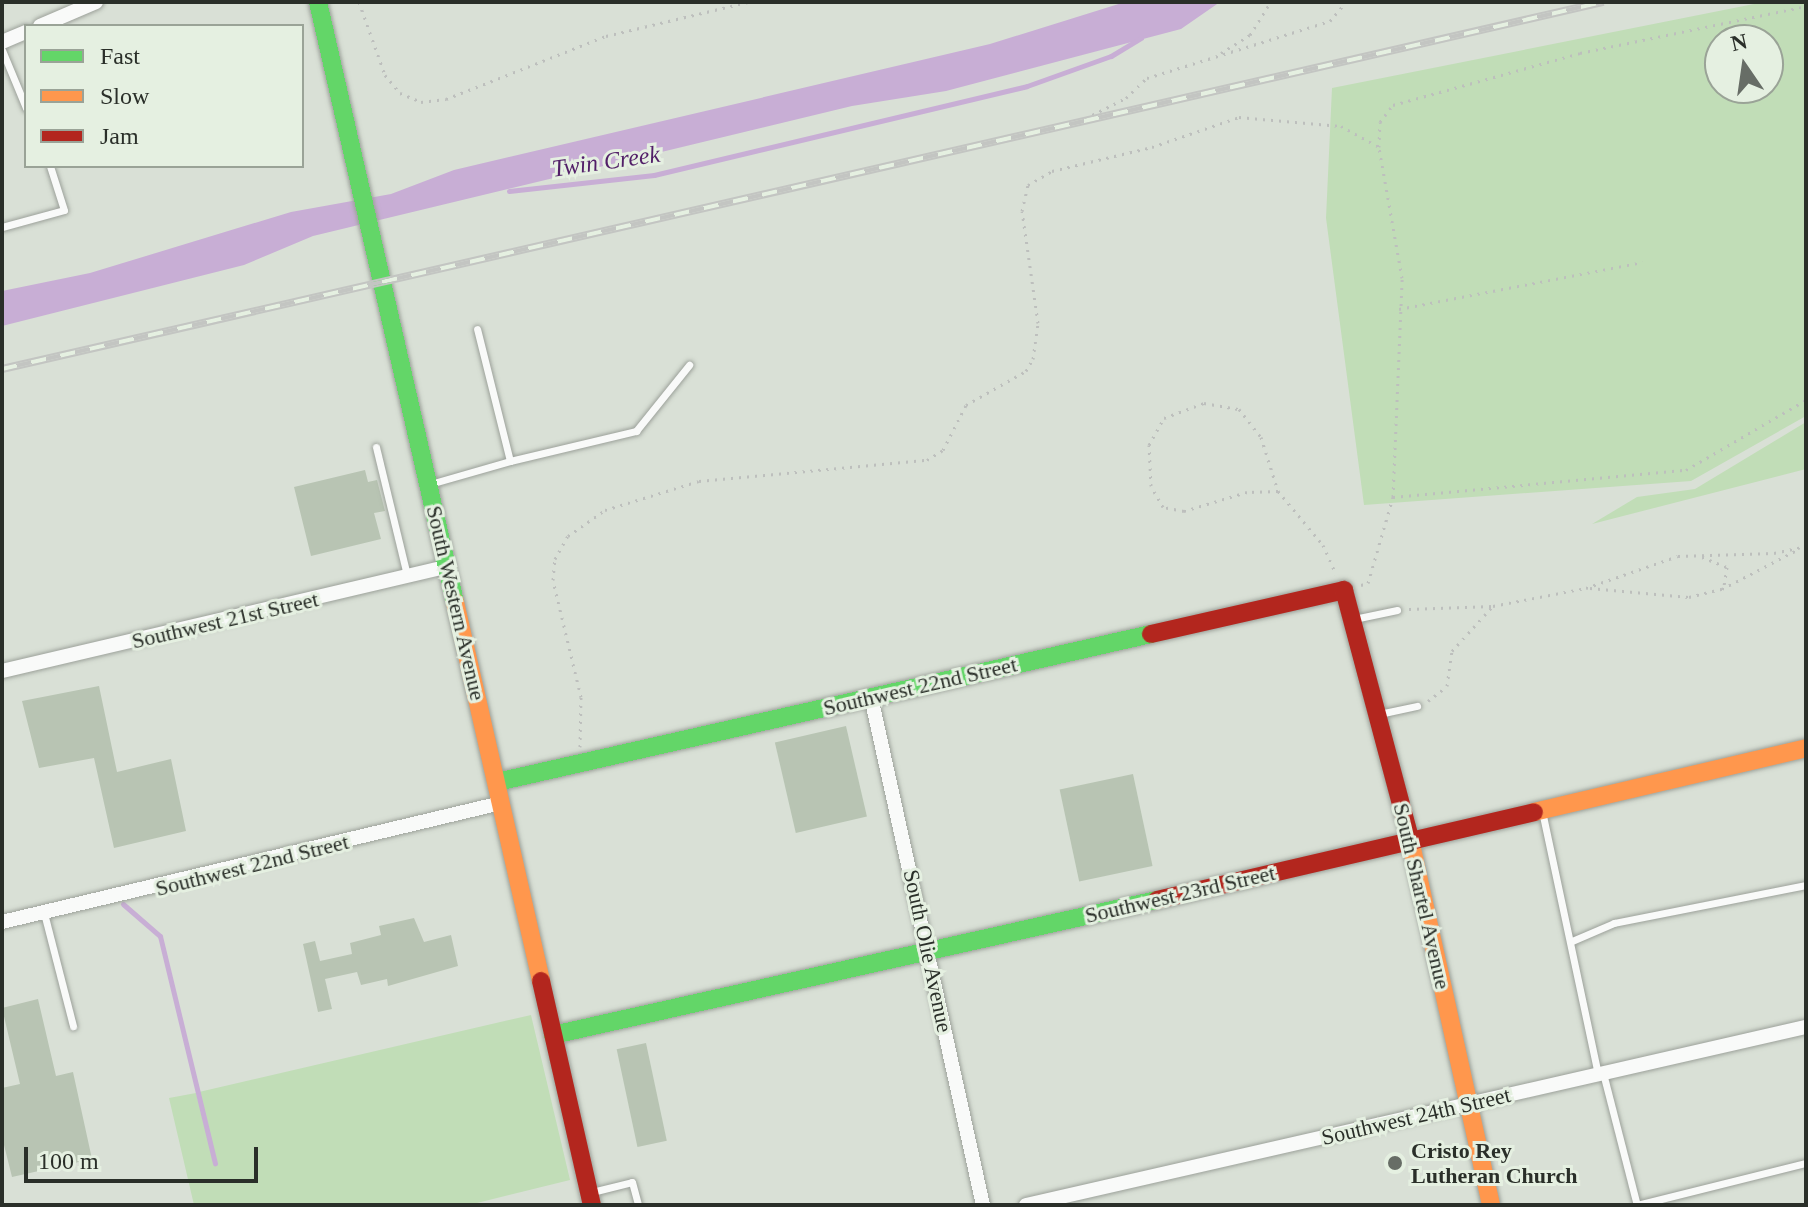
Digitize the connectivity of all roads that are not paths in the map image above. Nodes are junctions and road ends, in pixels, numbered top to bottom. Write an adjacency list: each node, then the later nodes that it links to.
1 (96, 2): 3 (street)
2 (318, 2): 14 (street, South Western Avenue)
3 (45, 24)
4 (24, 33): 5 (street)
5 (2, 42)
6 (2, 50): 7 (lane)
7 (24, 103)
8 (51, 168): 9 (lane)
9 (2, 227)
10 (477, 329): 13 (lane)
11 (689, 365): 13 (lane)
12 (376, 447): 16 (lane)
13 (510, 461): 14 (lane)
14 (428, 484): 15 (street, South Western Avenue)
15 (447, 567): 16 (street, Southwest 21st Street); 25 (street, South Western Avenue)
16 (408, 577): 20 (street, Southwest 21st Street)
17 (1344, 590): 19 (street, South Shartel Avenue); 21 (street, Southwest 22nd Street)
18 (1397, 610): 19 (lane)
19 (1352, 620): 23 (street, South Shartel Avenue)
20 (2, 671)
21 (871, 697): 25 (street, Southwest 22nd Street); 33 (street, South Olie Avenue)
22 (1417, 706): 23 (lane)
23 (1377, 715): 28 (street, South Shartel Avenue)
24 (1806, 748): 27 (street, Southwest 23rd Street)
25 (497, 782): 26 (street, South Western Avenue)
26 (501, 803): 30 (street, Southwest 22nd Street); 36 (street, South Western Avenue)
27 (1541, 809): 28 (street, Southwest 23rd Street); 32 (lane)
28 (1410, 839): 33 (street, Southwest 23rd Street); 38 (street, South Shartel Avenue)
29 (1806, 885): 32 (lane)
30 (44, 913): 31 (street, Southwest 22nd Street); 34 (lane)
31 (2, 922)
32 (1572, 941): 37 (lane)
33 (929, 954): 36 (street, Southwest 23rd Street); 42 (street, South Olie Avenue)
34 (73, 1026)
35 (1806, 1027): 37 (street, Southwest 24th Street)
36 (553, 1035): 40 (street, South Western Avenue)
37 (1600, 1074): 38 (street, Southwest 24th Street); 45 (lane)
38 (1467, 1104): 43 (street, Southwest 24th Street); 44 (street, South Shartel Avenue)
39 (1806, 1163): 45 (lane)
40 (591, 1199): 41 (lane)
41 (638, 1205)
42 (983, 1205)
43 (1026, 1205)
44 (1491, 1205)
45 (1637, 1205)

